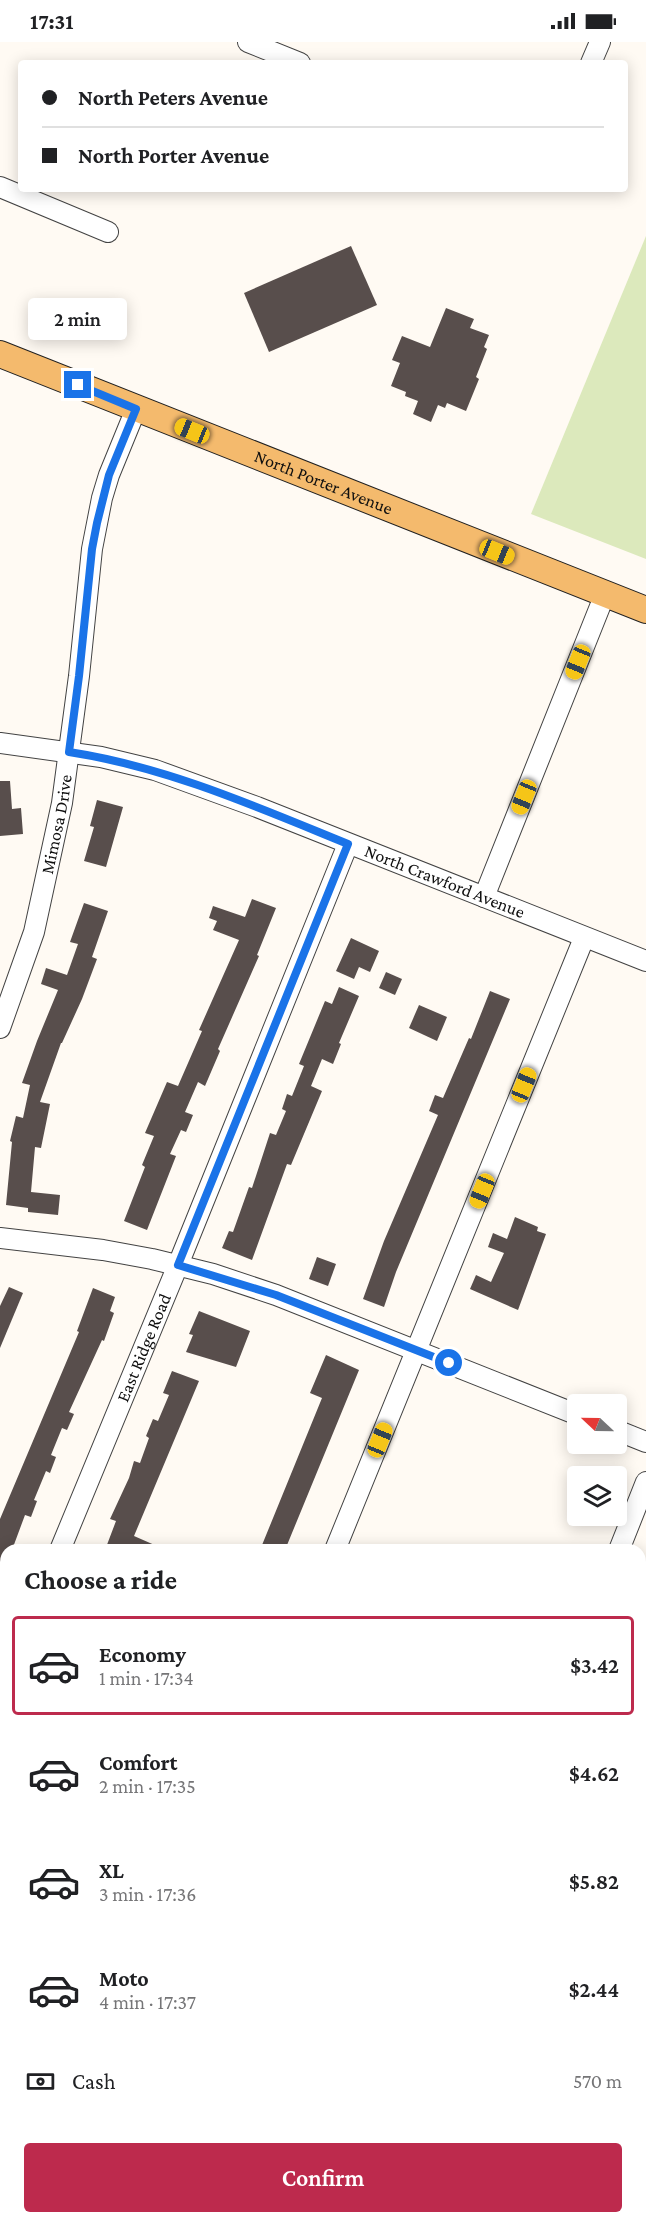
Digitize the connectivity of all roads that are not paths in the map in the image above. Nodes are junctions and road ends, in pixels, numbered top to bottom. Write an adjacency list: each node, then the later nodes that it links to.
1 (248, 42): 3 (street)
2 (600, 42): 4 (street)
3 (293, 60)
4 (592, 60)
5 (0, 187): 6 (street)
6 (108, 232)
7 (0, 354): 8 (main road, North Porter Avenue)
8 (136, 409): 9 (main road, North Porter Avenue); 12 (street, Mimosa Drive)
9 (605, 594): 10 (main road, North Porter Avenue); 14 (street)
10 (646, 610)
11 (0, 744): 12 (street, North Crawford Avenue)
12 (69, 752): 13 (street, North Crawford Avenue); 17 (street, Mimosa Drive)
13 (348, 844): 14 (street, North Crawford Avenue); 19 (street, East Ridge Road)
14 (484, 897): 15 (street, North Crawford Avenue)
15 (584, 938): 16 (street, North Crawford Avenue); 20 (street)
16 (646, 961)
17 (0, 1028)
18 (0, 1238): 19 (street)
19 (178, 1265): 20 (street); 25 (street, East Ridge Road)
20 (417, 1350): 21 (street); 26 (street)
21 (567, 1410)
22 (627, 1434): 23 (street)
23 (646, 1442)
24 (646, 1482): 27 (street)
25 (62, 1544)
26 (337, 1544)
27 (621, 1544)

